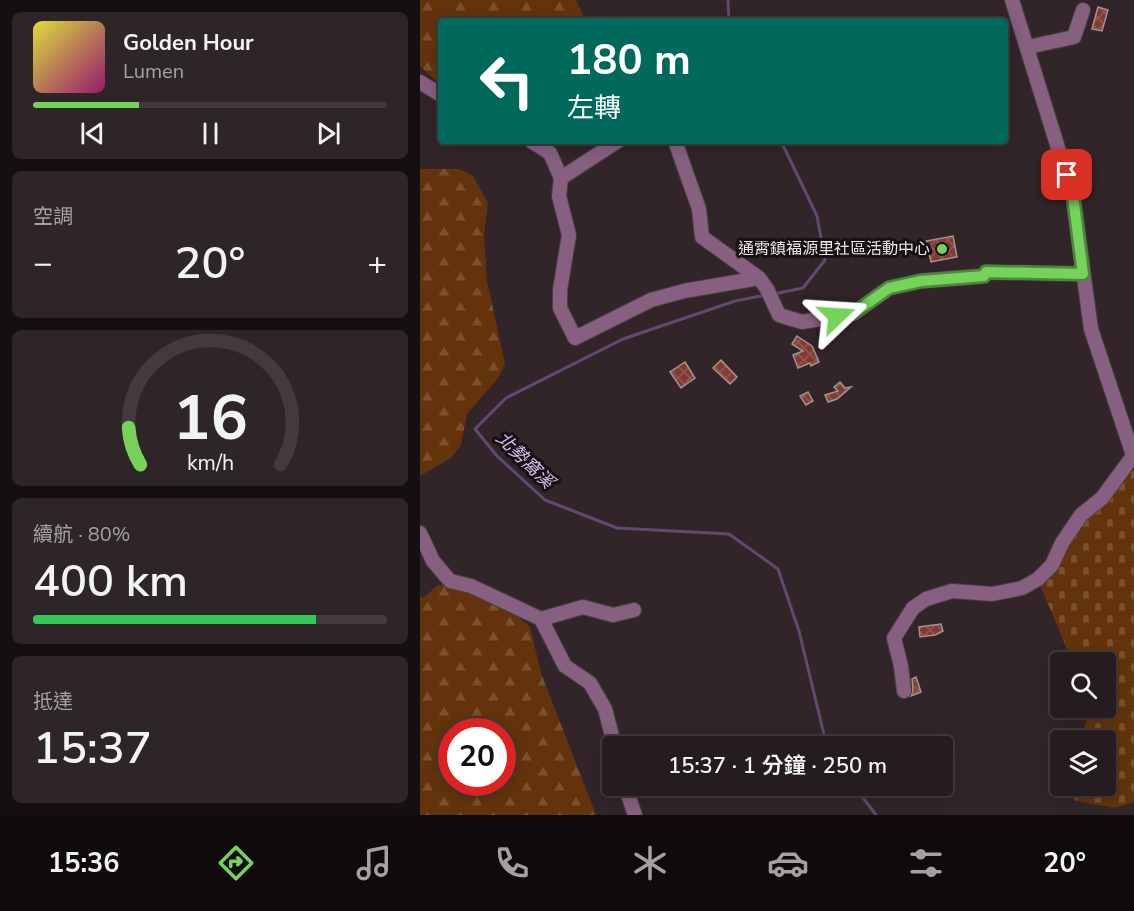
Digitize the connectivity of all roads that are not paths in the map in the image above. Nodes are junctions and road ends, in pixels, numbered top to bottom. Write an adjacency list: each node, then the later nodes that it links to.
1 (1012, 0): 3 (street)
2 (1083, 10): 3 (street)
3 (1028, 47): 10 (street)
4 (420, 82): 5 (street)
5 (438, 93)
6 (536, 144): 9 (street)
7 (613, 144): 9 (street)
8 (676, 144): 11 (street)
9 (561, 178): 11 (street)
10 (1083, 274): 11 (street); 12 (street)
11 (766, 289)
12 (1134, 457): 16 (street)
13 (420, 533): 15 (street)
14 (633, 610): 15 (street)
15 (541, 619): 17 (street)
16 (904, 691)
17 (612, 736)
18 (628, 796): 19 (street)
19 (634, 815)

